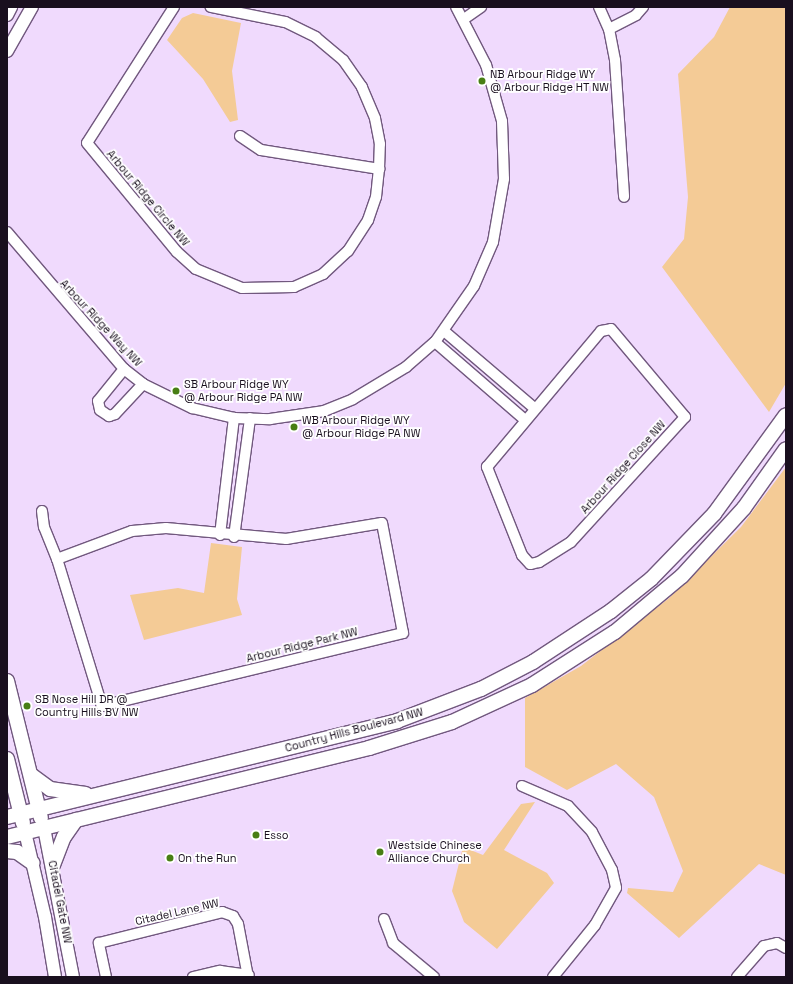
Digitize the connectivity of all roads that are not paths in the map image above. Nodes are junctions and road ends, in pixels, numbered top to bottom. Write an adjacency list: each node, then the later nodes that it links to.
1 (11, 7): 11 (street)
2 (32, 7): 14 (street)
3 (174, 7): 16 (street, Arbour Ridge Circle NW)
4 (211, 7): 5 (street, Arbour Ridge Circle NW)
5 (221, 7): 10 (street, Arbour Ridge Circle NW)
6 (456, 7): 12 (street, Arbour Ridge Way NW)
7 (481, 7): 12 (street)
8 (599, 7): 13 (street)
9 (642, 7): 13 (street)
10 (238, 9): 16 (street, Arbour Ridge Circle NW)
11 (7, 15)
12 (464, 19): 19 (street, Arbour Ridge Way NW)
13 (609, 29): 17 (street)
14 (7, 51)
15 (240, 136): 16 (street)
16 (379, 169)
17 (624, 197)
18 (7, 233): 21 (street, Arbour Ridge Way NW)
19 (444, 331): 20 (street, Arbour Ridge Way NW); 23 (street)
20 (435, 342): 26 (street, Arbour Ridge Way NW); 27 (street)
21 (124, 369): 22 (street, Arbour Ridge Way NW); 22 (street)
22 (143, 384): 25 (street, Arbour Ridge Way NW)
23 (534, 408): 27 (street, Arbour Ridge Close NW); 27 (street, Arbour Ridge Close NW)
24 (786, 415): 37 (main road, Country Hills Boulevard NW)
25 (234, 418): 26 (street, Arbour Ridge Way NW); 30 (street)
26 (250, 418): 31 (street)
27 (524, 419)
28 (786, 449): 41 (main road, Country Hills Boulevard NW)
29 (42, 512): 32 (street, Arbour Ridge Park NW)
30 (220, 535): 31 (street, Arbour Ridge Park NW); 32 (street, Arbour Ridge Park NW)
31 (234, 537): 32 (street, Arbour Ridge Park NW)
32 (57, 559)
33 (7, 681): 35 (main road)
34 (7, 759): 39 (main road)
35 (31, 775): 37 (main road); 38 (main road)
36 (522, 786): 56 (street)
37 (93, 796): 38 (main road, Country Hills Boulevard NW)
38 (39, 810): 39 (main road, Country Hills Boulevard NW); 42 (main road)
39 (21, 814): 40 (main road, Country Hills Boulevard NW); 43 (main road)
40 (7, 817)
41 (76, 820): 42 (main road, Country Hills Boulevard NW); 47 (main road)
42 (44, 828): 43 (main road, Country Hills Boulevard NW); 47 (street, Citadel Gate NW)
43 (25, 832): 44 (main road, Country Hills Boulevard NW); 46 (street, Citadel Gate NW)
44 (7, 838)
45 (7, 851): 46 (main road)
46 (33, 863): 51 (street, Citadel Gate NW)
47 (53, 865): 52 (street, Citadel Gate NW)
48 (384, 920): 55 (street)
49 (786, 948): 57 (street)
50 (249, 976): 53 (street, Citadel Lane NW); 54 (street, Citadel Lane NW)
51 (55, 977)
52 (73, 977)
53 (106, 977)
54 (193, 977)
55 (434, 977)
56 (553, 977)
57 (737, 977)

